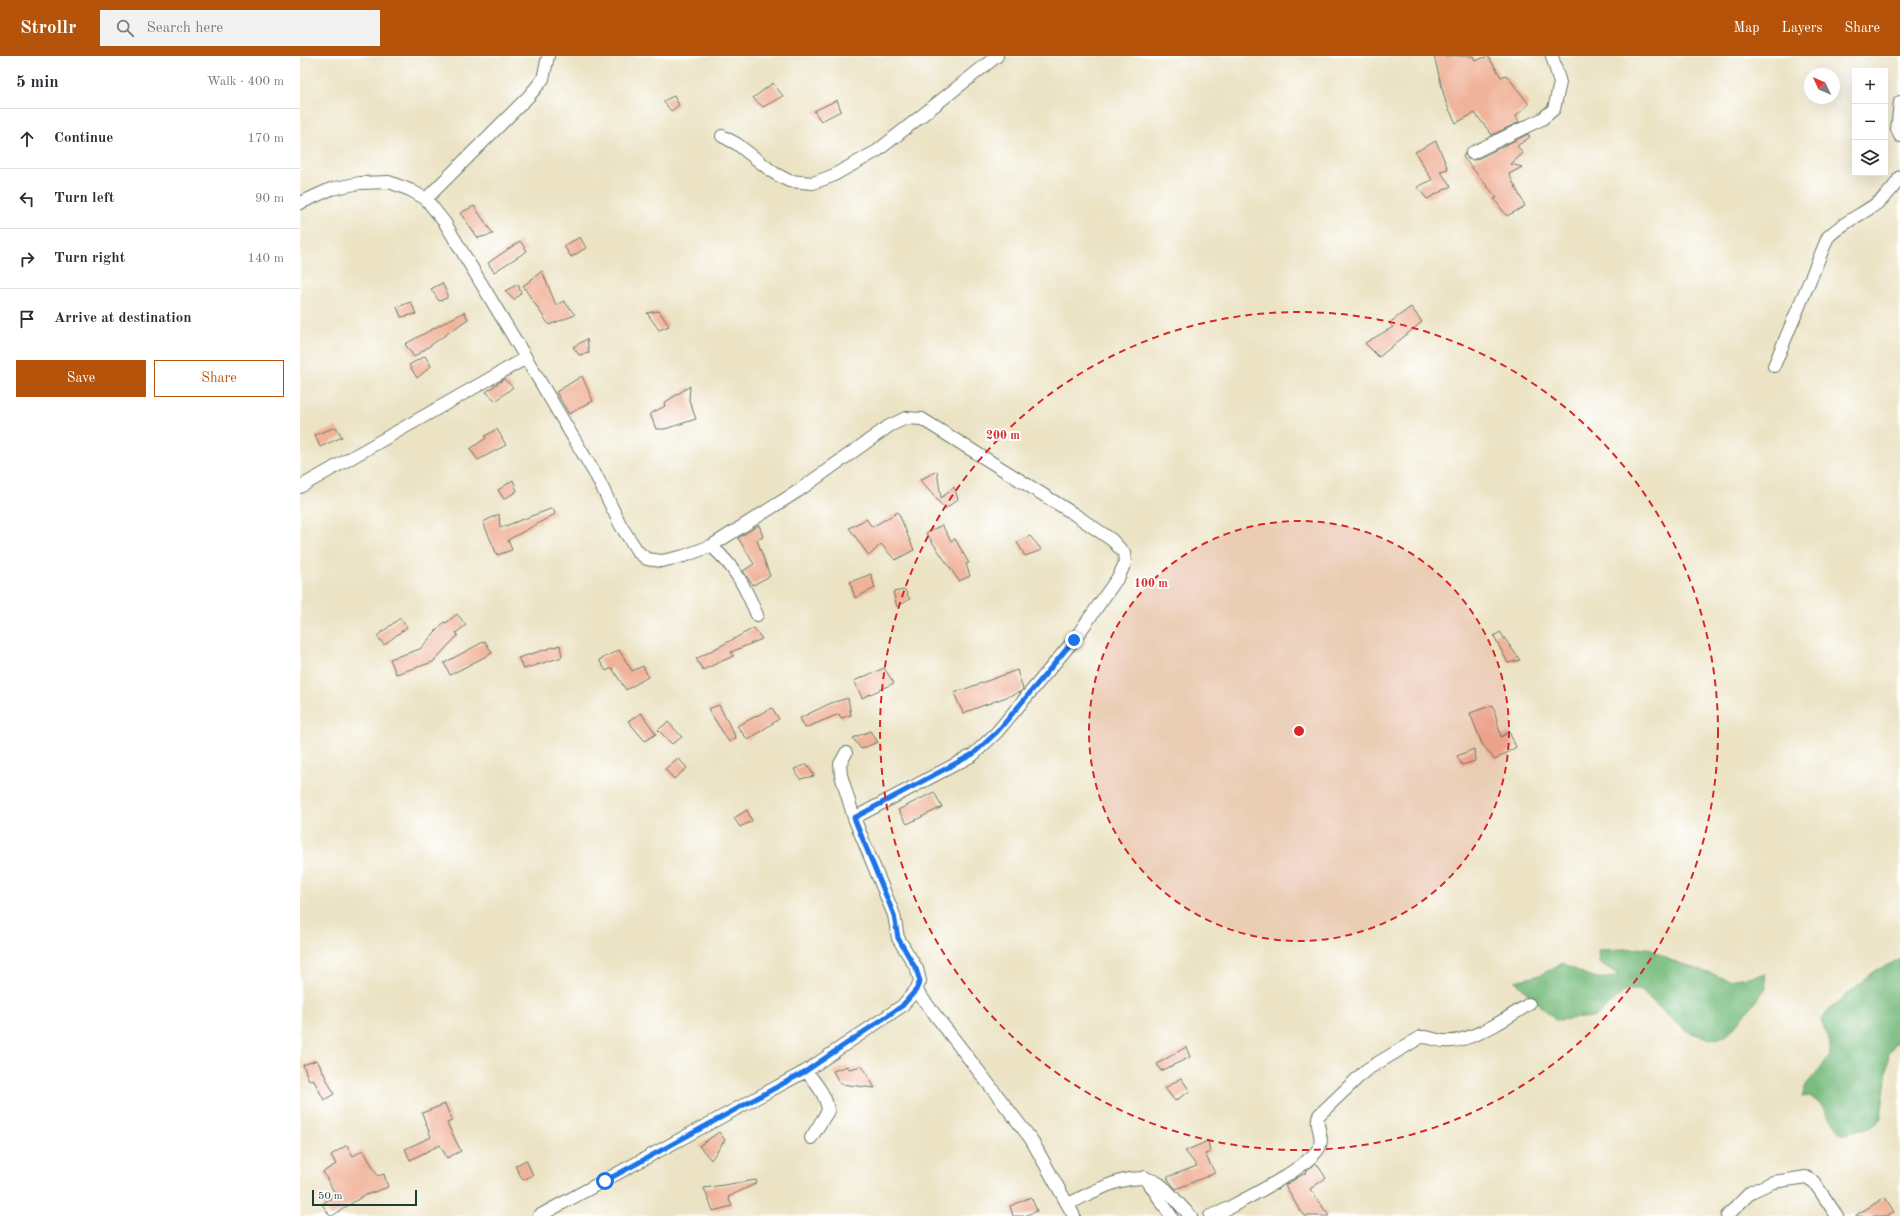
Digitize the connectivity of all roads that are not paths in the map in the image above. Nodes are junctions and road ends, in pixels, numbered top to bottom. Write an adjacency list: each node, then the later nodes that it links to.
1 (548, 56): 9 (street)
2 (997, 56): 5 (street)
3 (1552, 56): 7 (street)
4 (1900, 102): 6 (street)
5 (722, 136)
6 (1900, 136)
7 (1472, 153)
8 (1900, 177): 12 (street)
9 (426, 198): 10 (street); 11 (street)
10 (300, 203)
11 (526, 358): 13 (street); 14 (street)
12 (1774, 366)
13 (300, 486)
14 (711, 546): 15 (street); 17 (street)
15 (757, 615)
16 (846, 753): 17 (street)
17 (854, 818): 18 (street)
18 (916, 990): 20 (street); 23 (street)
19 (1529, 1004): 28 (street)
20 (806, 1071): 21 (street); 24 (street)
21 (811, 1138)
22 (1145, 1177): 23 (street); 26 (street); 27 (street)
23 (1068, 1204): 25 (street)
24 (539, 1216)
25 (1074, 1216)
26 (1171, 1216)
27 (1191, 1216)
28 (1210, 1216)
29 (1727, 1216): 30 (street)
30 (1837, 1216)

